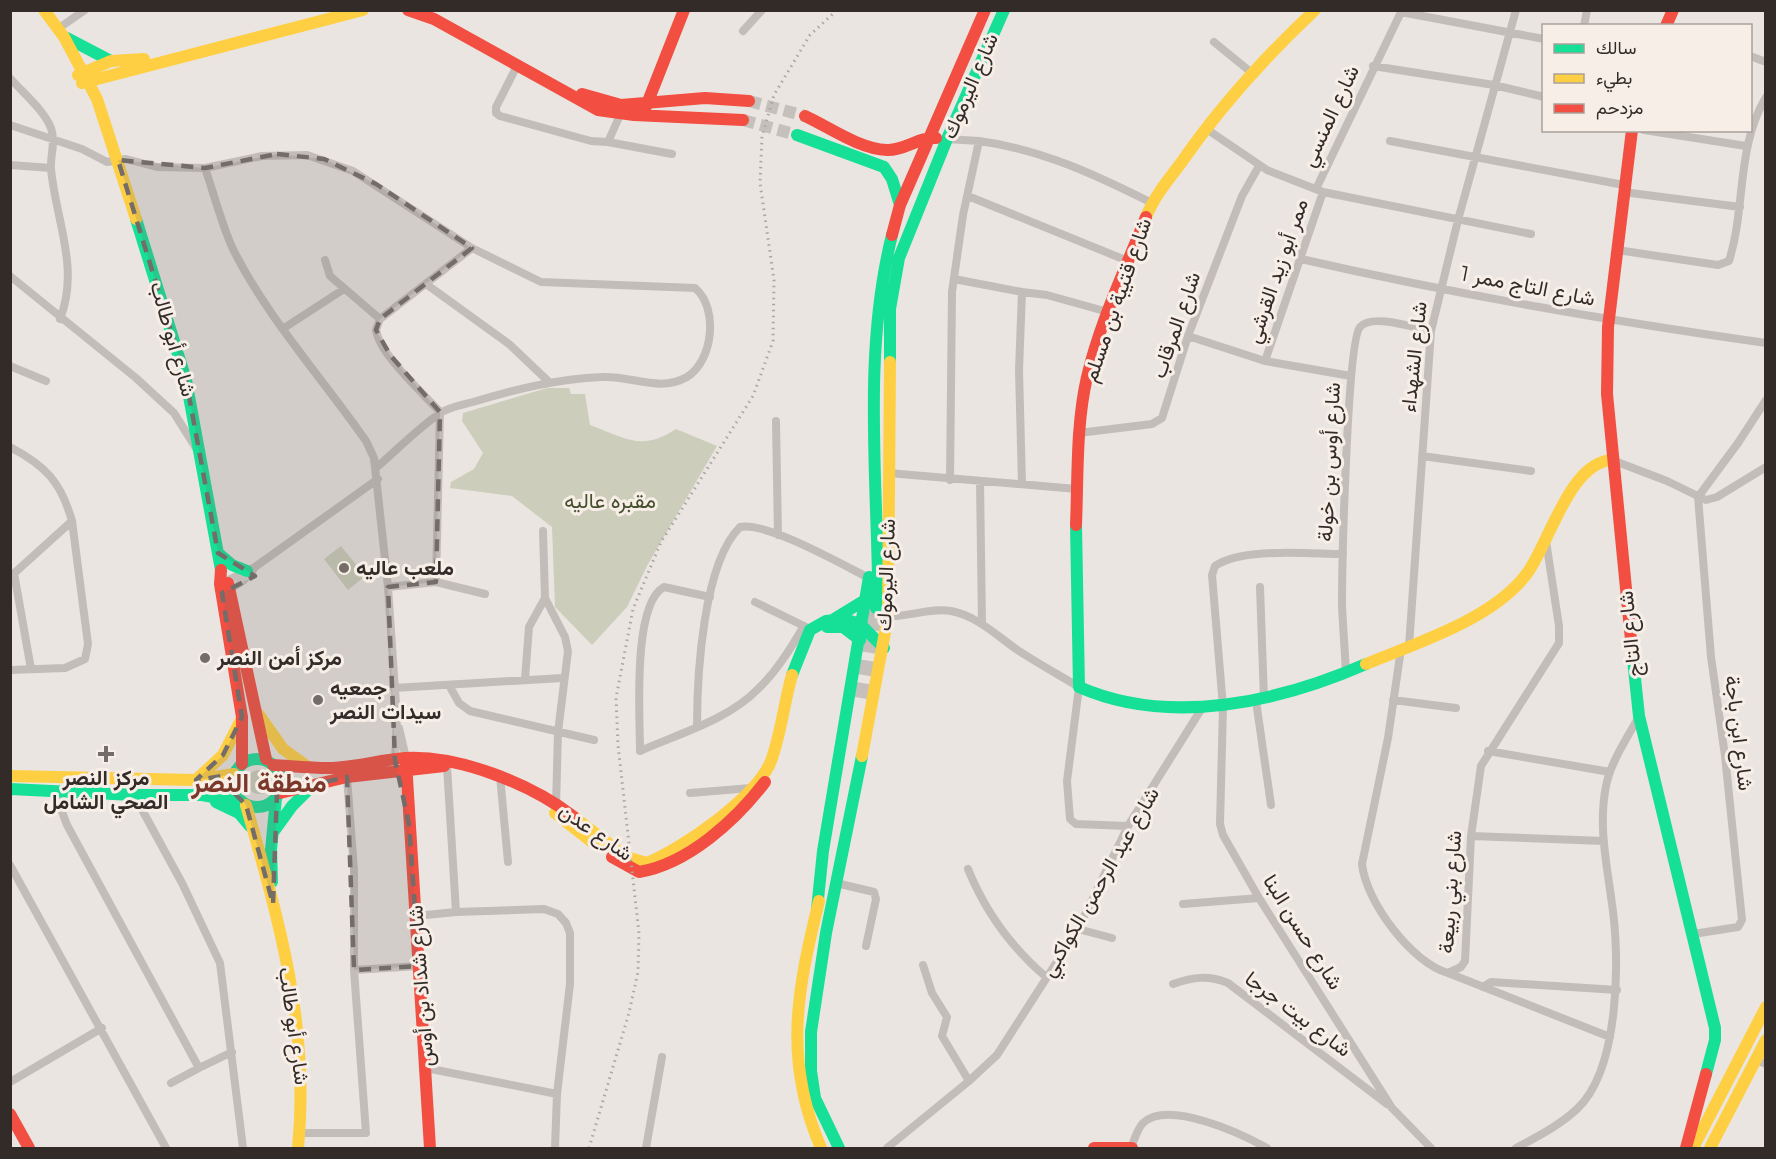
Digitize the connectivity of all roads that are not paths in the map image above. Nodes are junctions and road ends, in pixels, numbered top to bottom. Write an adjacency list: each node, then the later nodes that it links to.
1 (44, 10): 16 (main road, شارع أبو طالب)
2 (85, 10): 16 (street)
3 (334, 10): 21 (main road)
4 (363, 10): 26 (main road)
5 (408, 10): 22 (main road)
6 (428, 10): 22 (main road)
7 (684, 10): 31 (main road)
8 (762, 10): 17 (street)
9 (985, 10): 42 (main road, شارع اليرموك)
10 (1004, 10): 43 (main road, شارع اليرموك)
11 (1315, 10): 24 (main road, شارع قتيبة بن مسلم)
12 (1516, 10): 18 (street, شارع الشهداء)
13 (1673, 10): 15 (main road)
14 (1401, 11): 18 (street); 23 (street, شارع المنسي)
15 (1667, 24)
16 (58, 29): 21 (main road); 26 (main road, شارع أبو طالب); 26 (main road, شارع أبو طالب)
17 (743, 31)
18 (1508, 34): 19 (street); 27 (street, شارع الشهداء)
19 (1542, 39)
20 (1214, 42): 24 (street)
21 (111, 61): 26 (main road)
22 (517, 66): 31 (main road); 32 (main road); 47 (street)
23 (1373, 66): 27 (street); 57 (street, شارع المنسي)
24 (1252, 73): 36 (main road, شارع قتيبة بن مسلم)
25 (10, 78): 44 (street)
26 (82, 78): 51 (main road, شارع أبو طالب)
27 (1494, 85): 28 (street); 50 (street, شارع الشهداء)
28 (1542, 97)
29 (1766, 97): 37 (street)
30 (749, 101): 31 (main road)
31 (640, 109): 32 (main road); 34 (main road)
32 (620, 115): 47 (street)
33 (805, 116): 42 (main road)
34 (743, 120)
35 (10, 125): 44 (street)
36 (1205, 128): 53 (street, شارع المنسي); 59 (main road, شارع قتيبة بن مسلم)
37 (1752, 128)
38 (1632, 132): 56 (main road, شارع التاج)
39 (1657, 132): 48 (street)
40 (1751, 132): 48 (street)
41 (797, 135): 60 (main road)
42 (930, 137): 43 (main road); 60 (main road, شارع اليرموك)
43 (947, 139): 45 (street); 100 (main road, شارع اليرموك)
44 (53, 140): 51 (street); 54 (street)
45 (979, 141): 58 (street); 59 (street)
46 (1390, 141): 50 (street)
47 (608, 142): 49 (street)
48 (1746, 146): 61 (street)
49 (672, 154)
50 (1476, 157): 56 (street); 62 (street, شارع الشهداء)
51 (118, 160): 55 (street); 94 (main road, شارع أبو طالب)
52 (10, 165): 54 (street)
53 (1259, 166): 57 (street, شارع المنسي); 81 (street, شارع المرقاب)
54 (51, 168): 76 (street)
55 (205, 168): 64 (street); 79 (street, شارع شداد بن أوس)
56 (1623, 188): 61 (street); 65 (main road, شارع التاج)
57 (1319, 190): 62 (street); 66 (street, ممر أبو زيد القرشي)
58 (968, 196): 68 (street); 70 (street)
59 (1152, 202): 68 (main road, شارع قتيبة بن مسلم)
60 (900, 205): 83 (main road, شارع اليرموك)
61 (1740, 207): 65 (street)
62 (1458, 220): 63 (street); 72 (street, شارع الشهداء)
63 (1531, 234)
64 (472, 248): 71 (street); 88 (street)
65 (1617, 250): 78 (main road, شارع التاج)
66 (1301, 259): 72 (street, شارع التاج ممر 1); 84 (street, ممر أبو زيد القرشي)
67 (326, 260): 73 (street)
68 (1128, 261): 75 (main road, شارع قتيبة بن مسلم)
69 (10, 276): 76 (street)
70 (954, 279): 74 (street); 102 (street)
71 (426, 285): 77 (street); 88 (street)
72 (1440, 288): 78 (street, شارع التاج ممر 1); 80 (street, شارع الشهداء)
73 (344, 289): 77 (street); 79 (street)
74 (1022, 292): 75 (street); 104 (street)
75 (1108, 312): 92 (main road, شارع قتيبة بن مسلم)
76 (60, 319): 94 (street)
77 (380, 319): 90 (street)
78 (1608, 319): 82 (street, شارع التاج ممر 1); 96 (main road, شارع التاج)
79 (284, 328): 97 (street, شارع شداد بن أوس)
80 (1431, 331): 86 (street, شارع أوس بن خولة); 95 (street, شارع الشهداء)
81 (1188, 336): 84 (street); 92 (street, شارع المرقاب)
82 (1766, 343)
83 (874, 350): 115 (main road); 124 (main road, شارع اليرموك)
84 (1265, 361): 86 (street)
85 (10, 366): 87 (street)
86 (1351, 376): 112 (street, شارع أوس بن خولة)
87 (46, 381)
88 (549, 382): 90 (street)
89 (1766, 400): 106 (street)
90 (440, 412): 97 (street); 116 (street)
91 (776, 421): 109 (street)
92 (1079, 433): 105 (main road, شارع قتيبة بن مسلم)
93 (10, 447): 107 (street)
94 (199, 453): 111 (main road, شارع أبو طالب)
95 (1422, 456): 99 (street); 132 (street, شارع الشهداء)
96 (1612, 460): 106 (street); 110 (main road); 150 (main road, شارع التاج)
97 (376, 467): 101 (street, شارع شداد بن أوس)
98 (1766, 467): 106 (street)
99 (1531, 471)
100 (888, 473): 102 (street); 125 (main road, شارع اليرموك)
101 (378, 479): 113 (street); 118 (street, شارع شداد بن أوس)
102 (950, 480): 103 (street)
103 (980, 481): 104 (street); 128 (street)
104 (1022, 484): 105 (street)
105 (1077, 489): 141 (main road, شارع قتيبة بن مسلم)
106 (1698, 497): 194 (street, شارع ابن باجة)
107 (72, 521): 114 (street); 133 (street)
108 (543, 531): 122 (street)
109 (778, 534): 115 (street); 121 (street)
110 (1546, 540): 132 (main road); 155 (street, شارع بني ربيعة)
111 (218, 554): 113 (main road); 117 (main road, شارع أبو طالب)
112 (1343, 554): 136 (street, شارع أوس بن خولة); 146 (street)
113 (251, 569): 117 (street)
114 (12, 575): 133 (street)
115 (869, 578): 124 (main road)
116 (436, 582): 118 (street); 120 (street)
117 (224, 584): 149 (main road, شارع أبو طالب); 151 (main road, شارع أبو طالب)
118 (388, 587): 142 (street, شارع شداد بن أوس)
119 (1260, 587): 144 (street)
120 (485, 594)
121 (710, 597): 152 (street); 152 (street)
122 (544, 598): 137 (street); 138 (street)
123 (755, 602): 129 (street)
124 (868, 605): 125 (street); 126 (main road); 127 (main road)
125 (888, 616): 128 (street); 131 (main road, شارع اليرموك)
126 (834, 619): 127 (main road); 129 (main road)
127 (862, 624): 130 (main road); 131 (main road)
128 (982, 624): 141 (street)
129 (809, 629): 130 (main road); 152 (street); 168 (main road, شارع عدن); 177 (main road, شارع عدن)
130 (860, 640): 135 (main road)
131 (884, 648): 139 (main road, شارع اليرموك)
132 (1405, 648): 136 (main road); 145 (street, شارع بني ربيعة)
133 (31, 669): 134 (street)
134 (10, 670)
135 (855, 674): 139 (main road); 190 (main road)
136 (1346, 674): 144 (main road)
137 (562, 678): 138 (street); 153 (street)
138 (525, 679): 140 (street)
139 (878, 680): 186 (main road, شارع اليرموك)
140 (449, 685): 142 (street); 153 (street)
141 (1079, 687): 147 (main road); 178 (street)
142 (394, 688): 158 (street, شارع شداد بن أوس)
143 (861, 698): 190 (main road)
144 (1260, 700): 146 (main road); 176 (street)
145 (1393, 700): 148 (street); 200 (street, شارع بني ربيعة)
146 (1223, 707): 147 (main road); 187 (street, شارع حسن البنا)
147 (1202, 708): 178 (street, شارع عبد الرحمن الكواكبي)
148 (1456, 708)
149 (257, 713): 156 (main road, شارع أبو طالب); 160 (main road)
150 (1639, 716): 161 (street); 194 (main road, شارع التاج)
151 (243, 717): 157 (main road, شارع أبو طالب); 166 (main road)
152 (697, 726)
153 (558, 732): 154 (street); 177 (street)
154 (594, 740)
155 (1488, 751): 161 (street); 181 (street, شارع بني ربيعة)
156 (269, 762): 157 (main road); 160 (main road, شارع عدن); 174 (main road)
157 (242, 764): 162 (main road)
158 (401, 765): 159 (main road, شارع عدن); 160 (main road, شارع عدن); 164 (main road, شارع عدن); 165 (main road, شارع عدن); 192 (main road, شارع شداد بن أوس)
159 (447, 766): 165 (main road, شارع عدن); 191 (street)
160 (309, 768)
161 (1610, 772): 182 (street)
162 (234, 774): 166 (main road); 175 (main road)
163 (10, 776): 166 (main road)
164 (347, 777): 167 (main road, شارع عدن); 199 (street)
165 (500, 779): 177 (main road, شارع عدن); 183 (street)
166 (196, 780)
167 (313, 785): 174 (main road, شارع عدن); 180 (main road)
168 (751, 788): 171 (street); 177 (main road, شارع عدن)
169 (10, 789): 170 (main road)
170 (54, 790): 172 (main road); 212 (street)
171 (690, 793)
172 (134, 795): 173 (main road); 209 (street)
173 (202, 795): 175 (main road); 179 (main road)
174 (278, 795): 175 (main road); 180 (main road, شارع أبو طالب)
175 (243, 804): 179 (main road, شارع أبو طالب)
176 (1271, 805)
177 (556, 808)
178 (1128, 826): 193 (street, شارع عبد الرحمن الكواكبي)
179 (253, 829): 189 (main road, شارع أبو طالب)
180 (273, 832): 189 (main road, شارع أبو طالب)
181 (1471, 836): 182 (street); 200 (street, شارع بني ربيعة)
182 (1604, 841): 204 (street)
183 (508, 862)
184 (10, 866): 206 (street)
185 (968, 869): 201 (street)
186 (836, 884): 196 (street); 233 (main road, شارع اليرموك)
187 (1259, 898): 188 (street); 220 (street, شارع حسن البنا)
188 (1183, 903)
189 (273, 904): 223 (main road, شارع أبو طالب)
190 (817, 909): 232 (main road)
191 (456, 912): 192 (street); 218 (street)
192 (416, 916): 198 (main road, شارع شداد بن أوس)
193 (1078, 929): 195 (street); 201 (street, شارع عبد الرحمن الكواكبي)
194 (1694, 934): 217 (main road, شارع التاج)
195 (1112, 938)
196 (866, 946)
197 (923, 964): 215 (street)
198 (419, 966): 199 (street); 213 (main road, شارع شداد بن أوس)
199 (354, 970): 223 (street)
200 (1448, 973): 203 (street)
201 (1046, 977): 215 (street, شارع عبد الرحمن الكواكبي)
202 (1173, 984): 220 (street, شارع بيت جرجا)
203 (1484, 987): 204 (street); 207 (street)
204 (1617, 990): 207 (street)
205 (1766, 1007): 219 (main road)
206 (102, 1028): 214 (street); 226 (street)
207 (1610, 1036): 238 (street)
208 (1766, 1040): 211 (main road)
209 (232, 1052): 212 (street); 227 (street)
210 (662, 1057): 231 (street)
211 (1761, 1062): 222 (main road)
212 (199, 1068): 216 (street)
213 (426, 1068): 218 (street); 229 (main road, شارع شداد بن أوس)
214 (10, 1082)
215 (969, 1082): 234 (street, شارع عبد الرحمن الكواكبي)
216 (171, 1083)
217 (1700, 1093): 219 (main road); 239 (main road, شارع التاج)
218 (557, 1094): 230 (street)
219 (1715, 1105): 222 (main road); 240 (main road)
220 (1392, 1108): 237 (street, شارع حسن البنا)
221 (10, 1114): 225 (main road)
222 (1728, 1115): 241 (main road)
223 (300, 1132): 228 (main road, شارع أبو طالب)
224 (1131, 1148): 235 (main road); 236 (street)
225 (29, 1149)
226 (166, 1149)
227 (243, 1149)
228 (298, 1149)
229 (430, 1149)
230 (555, 1149)
231 (646, 1149)
232 (822, 1149)
233 (839, 1149)
234 (887, 1149)
235 (1094, 1149)
236 (1267, 1149)
237 (1431, 1149)
238 (1516, 1149)
239 (1686, 1149)
240 (1693, 1149)
241 (1710, 1149)

